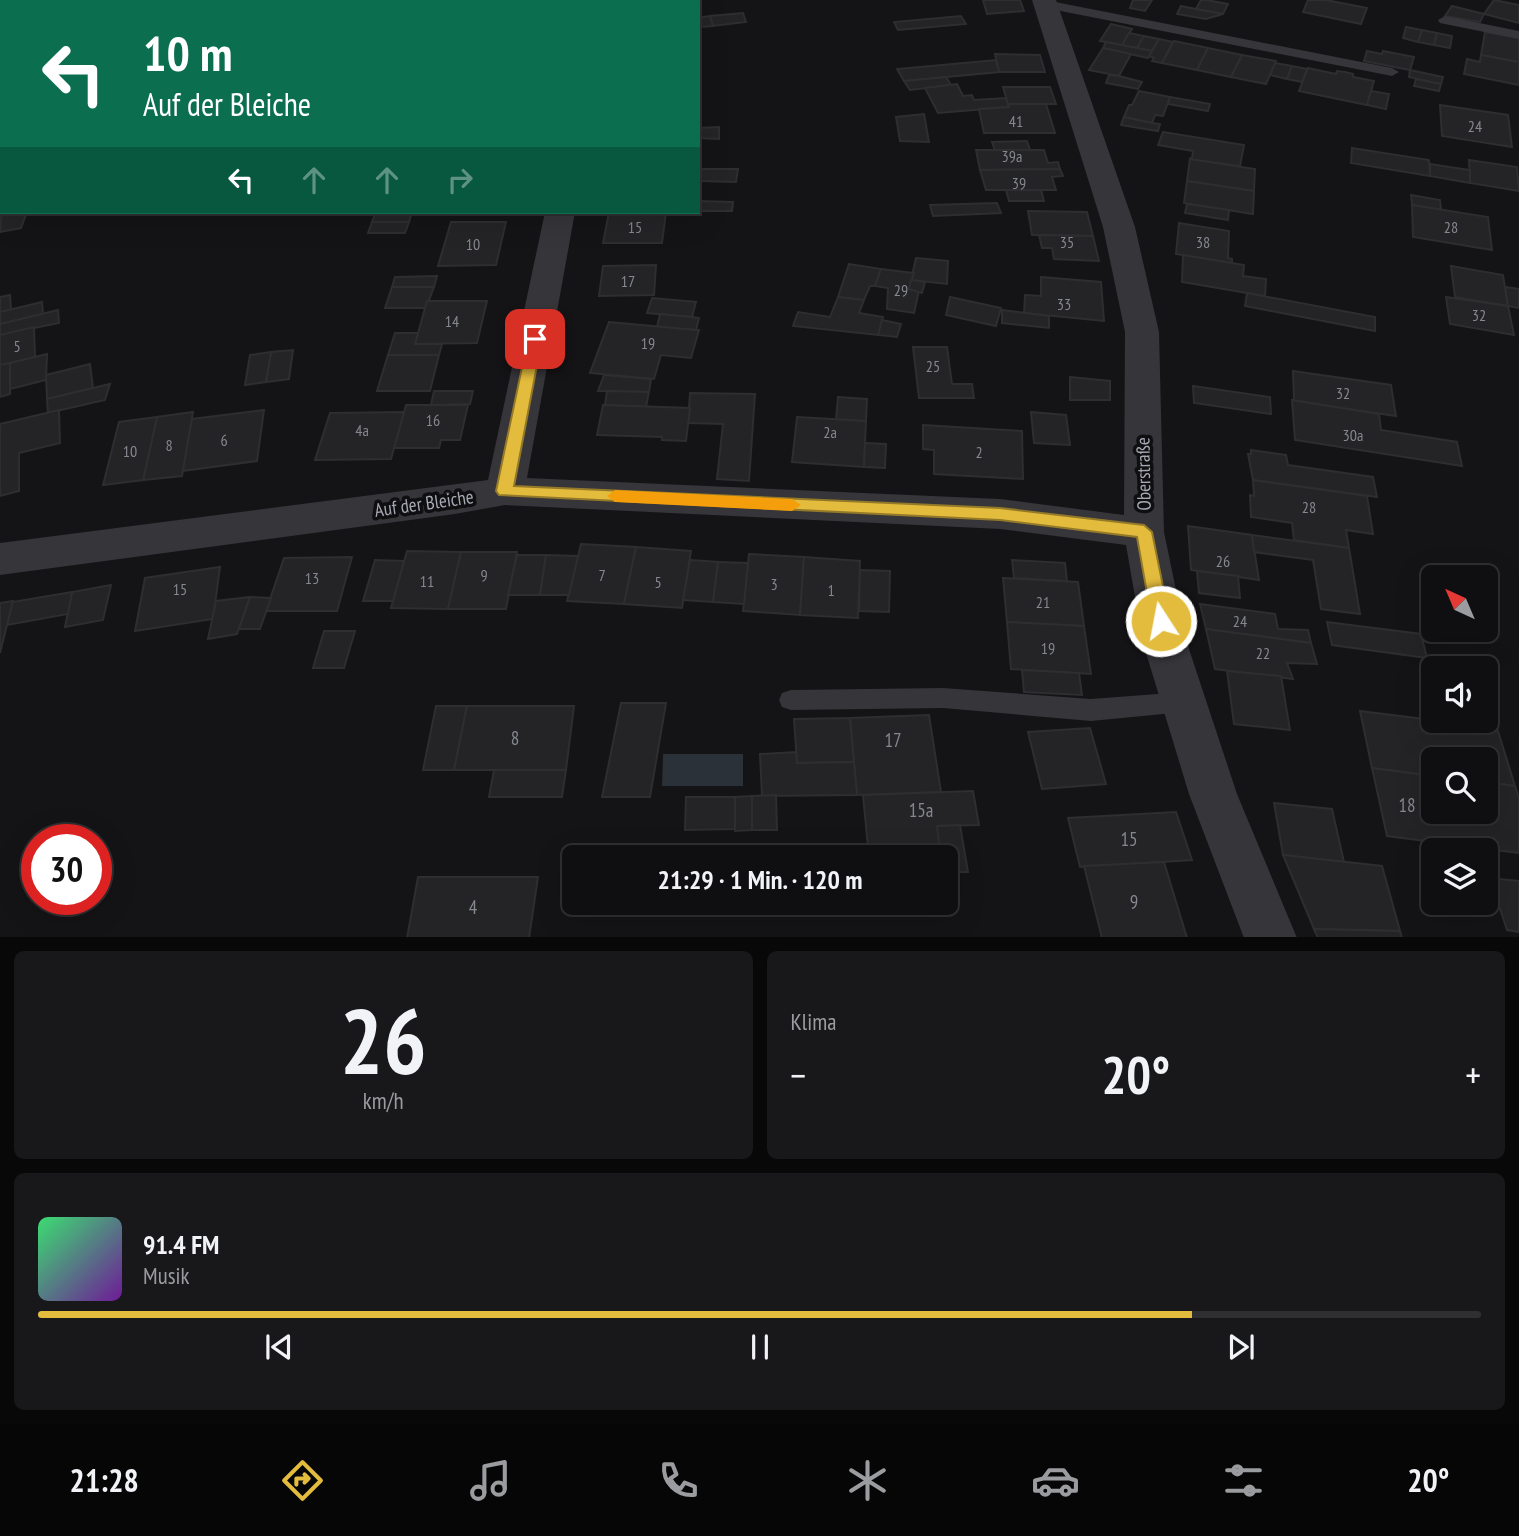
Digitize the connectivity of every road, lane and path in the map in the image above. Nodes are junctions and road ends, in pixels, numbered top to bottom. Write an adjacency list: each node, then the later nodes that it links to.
1 (1044, 2): 4 (lane, Oberstraße); 7 (street, Oberstraße)
2 (1445, 20): 3 (lane)
3 (1519, 35)
4 (1392, 72)
5 (560, 214): 6 (street)
6 (505, 491): 7 (street, Auf der Bleiche); 8 (street, Auf der Bleiche)
7 (1144, 532): 10 (street, Oberstraße)
8 (0, 559)
9 (791, 701): 10 (lane)
10 (1184, 702): 11 (street, Oberstraße)
11 (1271, 937)

